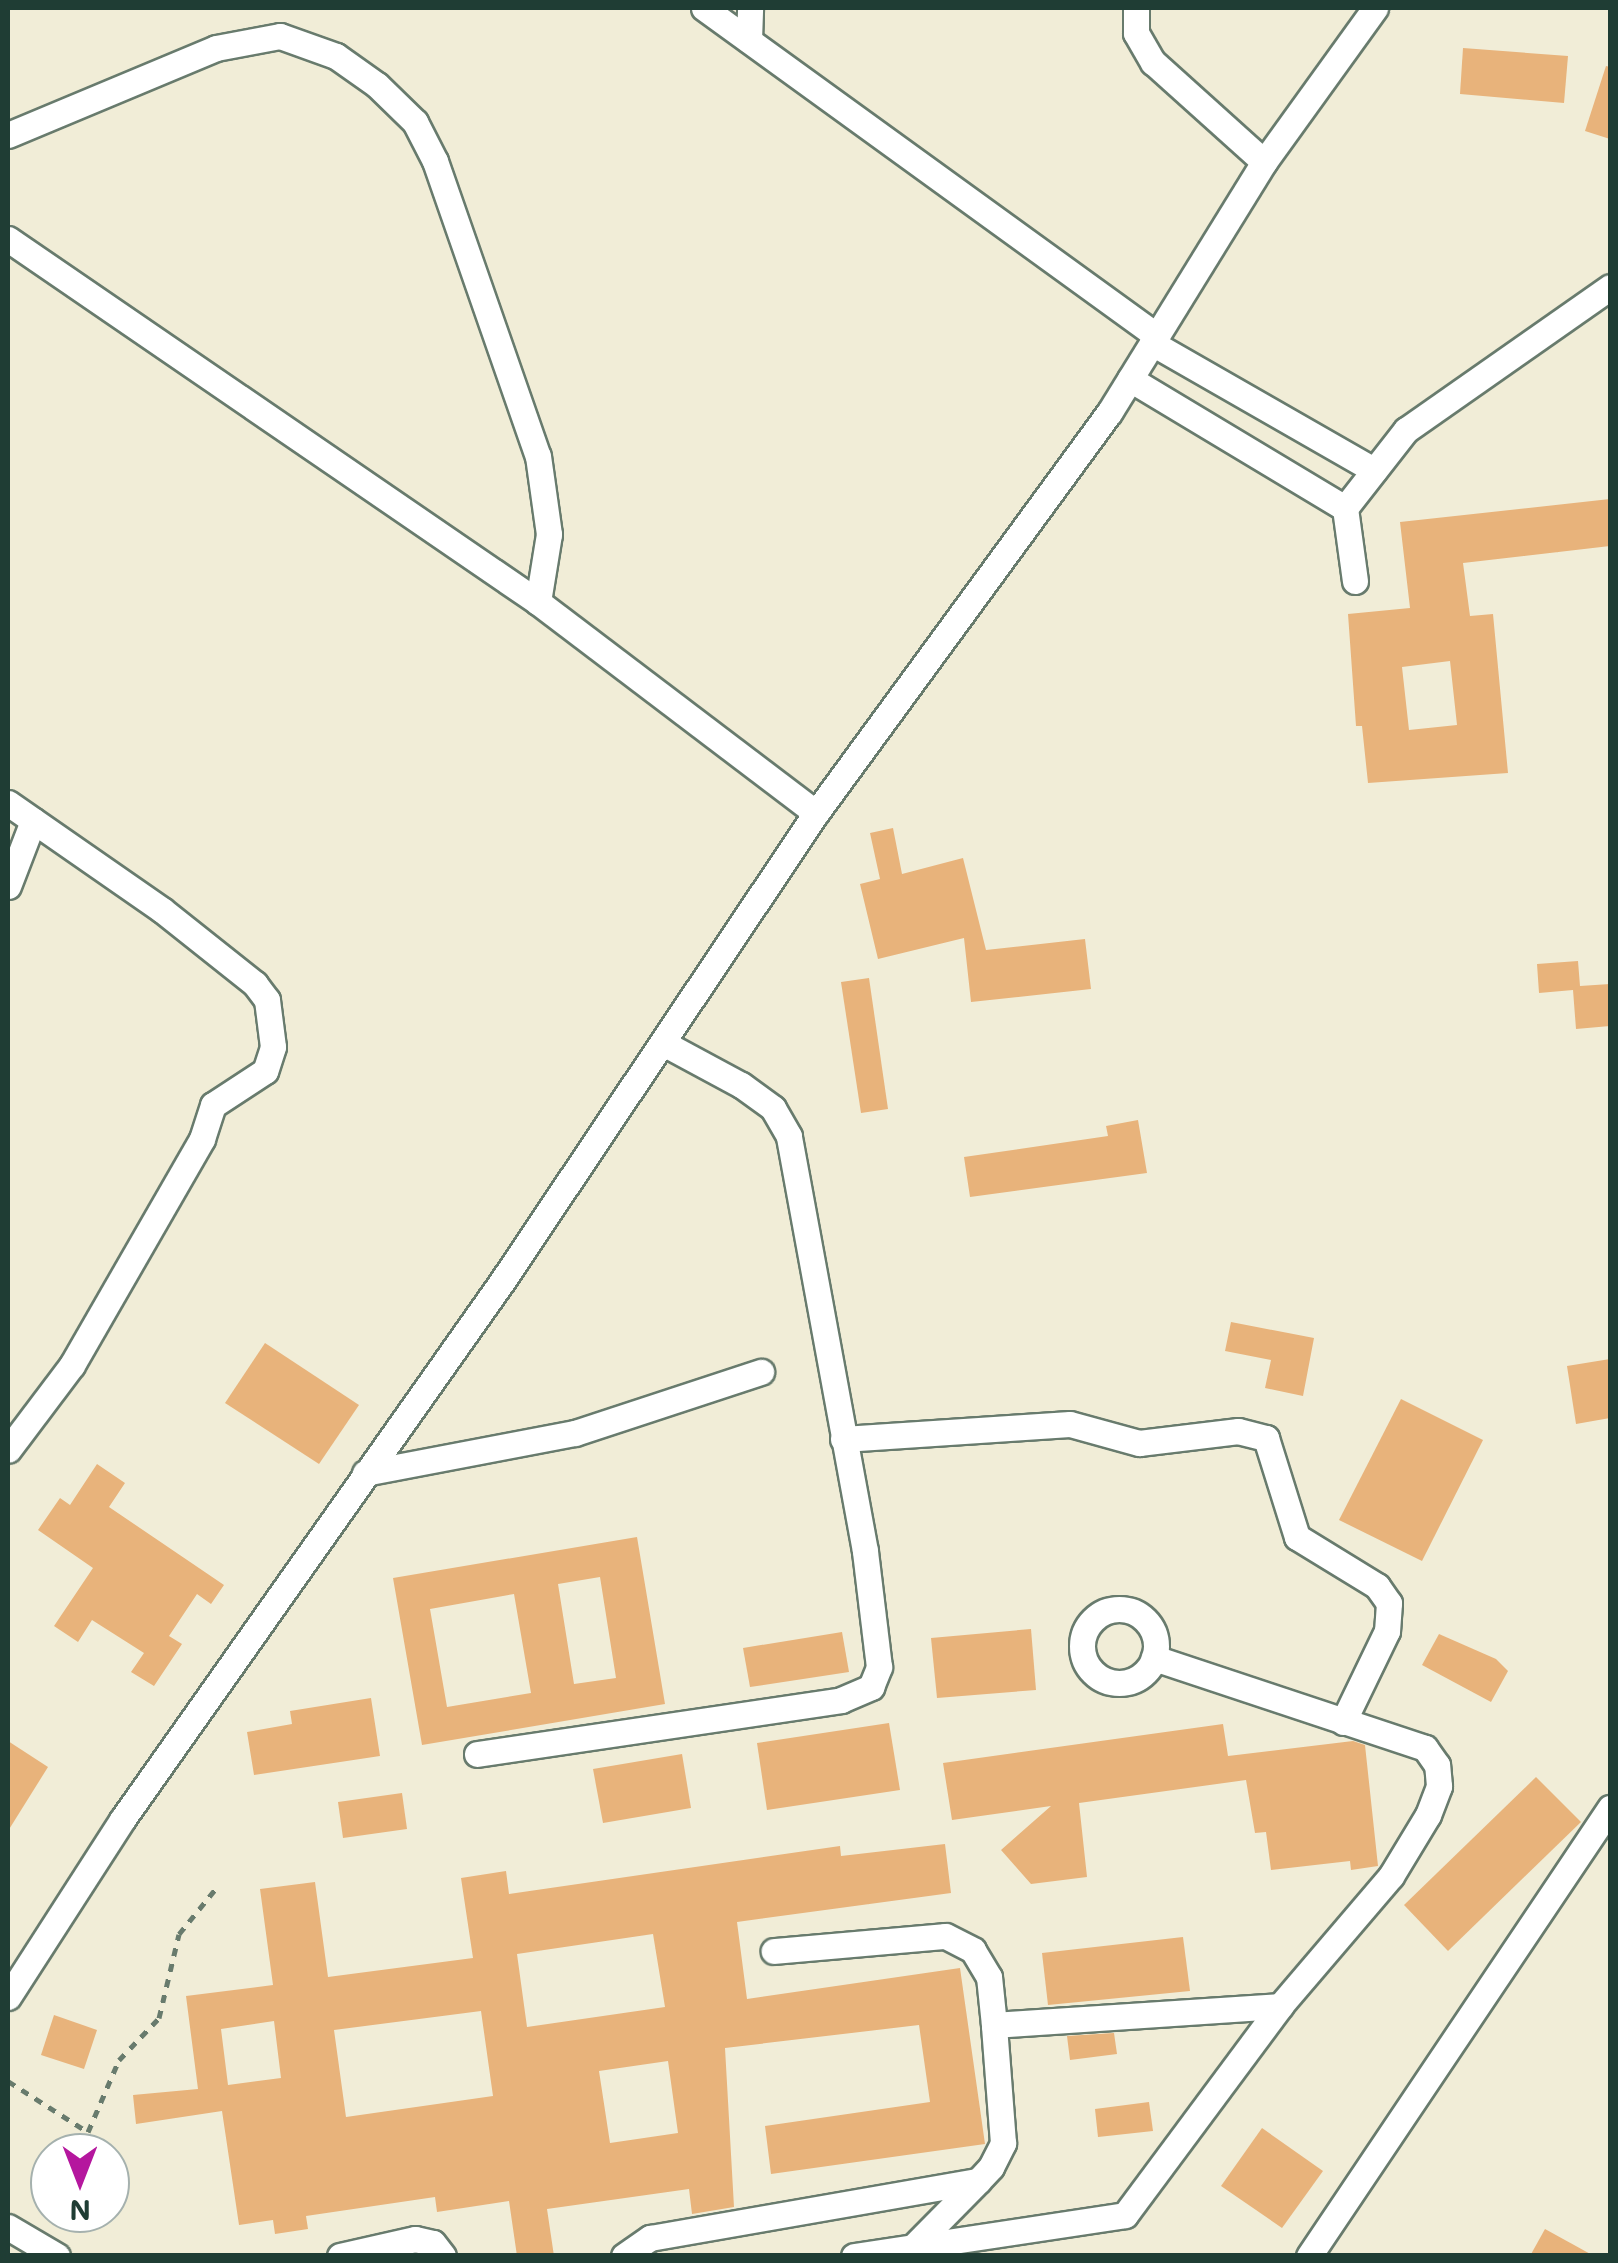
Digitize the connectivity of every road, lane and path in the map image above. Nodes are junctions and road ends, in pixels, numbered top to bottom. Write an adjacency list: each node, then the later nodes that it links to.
1 (704, 8): 5 (street)
2 (750, 8): 5 (street)
3 (1136, 8): 7 (street)
4 (1375, 8): 7 (street)
5 (749, 40): 10 (street)
6 (8, 135): 15 (street)
7 (1264, 162): 10 (street)
8 (8, 239): 15 (street)
9 (1610, 287): 12 (street)
10 (1154, 340): 11 (street); 12 (street)
11 (1130, 379): 13 (street); 17 (street)
12 (1374, 470): 13 (street)
13 (1344, 508): 14 (street)
14 (1354, 582)
15 (538, 602): 17 (street)
16 (8, 802): 18 (street)
17 (816, 813): 20 (street)
18 (34, 820): 19 (street); 23 (street)
19 (8, 886)
20 (663, 1043): 22 (street); 24 (street)
21 (761, 1372): 24 (street)
22 (843, 1440): 26 (street); 27 (street)
23 (8, 1450)
24 (365, 1474): 31 (street)
25 (1154, 1658): 26 (street)
26 (1343, 1722): 32 (street)
27 (477, 1754)
28 (1610, 1808): 43 (street)
29 (217, 1887): 34 (path)
30 (774, 1952): 33 (street)
31 (8, 1997)
32 (1280, 2006): 33 (street); 37 (street)
33 (994, 2025): 35 (street)
34 (8, 2081)
35 (978, 2181): 37 (street); 41 (street)
36 (8, 2227): 38 (street)
37 (910, 2250): 42 (street)
38 (57, 2256)
39 (340, 2256): 40 (street)
40 (443, 2256)
41 (624, 2256)
42 (854, 2256)
43 (1309, 2256)

